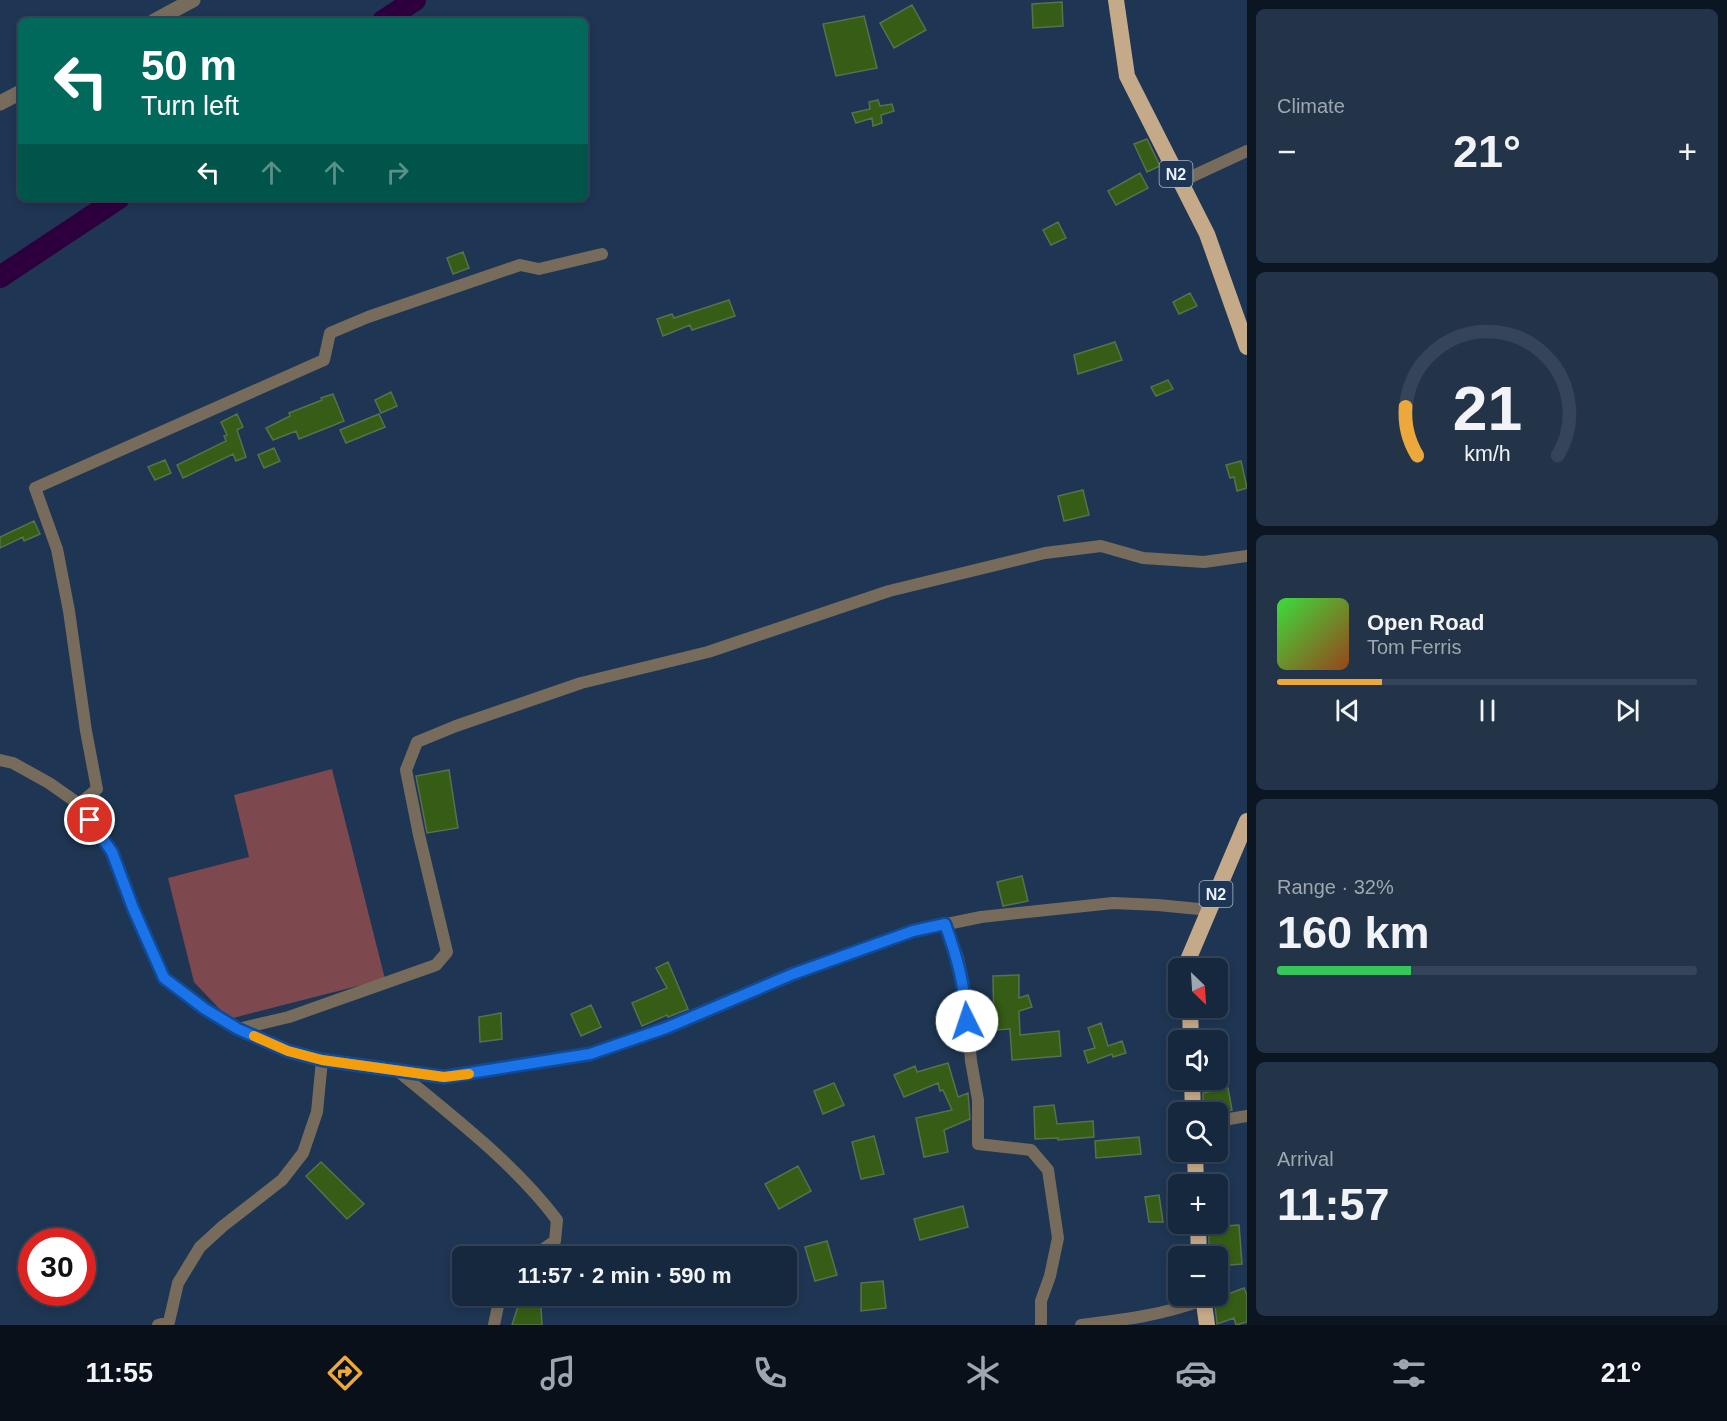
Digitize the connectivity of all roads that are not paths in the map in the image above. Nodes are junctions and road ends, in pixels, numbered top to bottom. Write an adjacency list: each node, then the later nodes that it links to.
1 (193, 0): 3 (street)
2 (1116, 0): 7 (highway, N2)
3 (160, 18)
4 (18, 94): 5 (street)
5 (0, 103)
6 (1247, 151): 7 (street)
7 (1180, 182): 9 (highway, N2)
8 (602, 254): 12 (street)
9 (1247, 347)
10 (1247, 556): 17 (street)
11 (0, 760): 12 (street)
12 (80, 804): 17 (street)
13 (1247, 820): 14 (highway, N2)
14 (1209, 910): 15 (street); 16 (highway, N2)
15 (945, 924): 19 (street); 28 (street)
16 (1189, 958)
17 (238, 1029): 18 (street)
18 (322, 1060): 19 (street); 26 (street)
19 (398, 1071): 22 (street)
20 (1247, 1116): 21 (street)
21 (1228, 1119)
22 (547, 1246)
23 (498, 1306): 27 (street)
24 (1185, 1306): 29 (street)
25 (1204, 1306): 30 (highway)
26 (166, 1324)
27 (494, 1325)
28 (1041, 1325)
29 (1081, 1325)
30 (1208, 1325)

